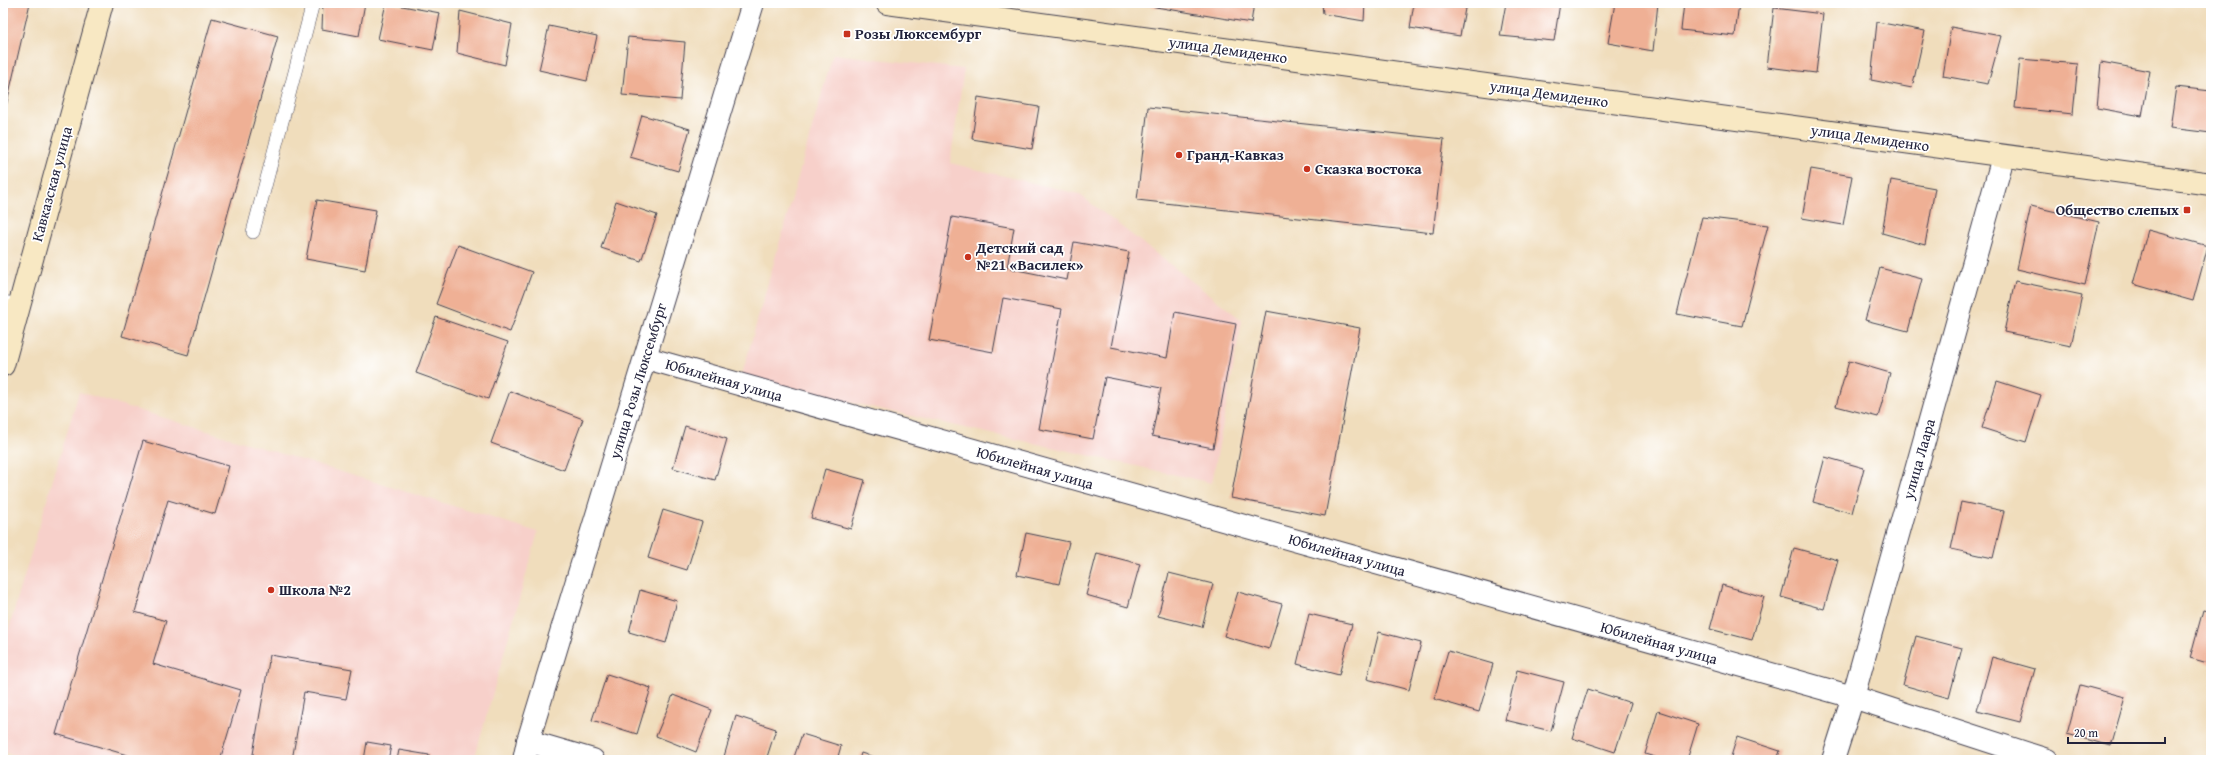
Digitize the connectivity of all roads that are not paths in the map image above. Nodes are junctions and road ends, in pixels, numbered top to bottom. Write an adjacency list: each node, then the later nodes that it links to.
1 (102, 3): 8 (main road, Кавказская улица)
2 (312, 3): 7 (lane)
3 (753, 3): 9 (street, улица Розы Люксембург)
4 (887, 3): 5 (main road, улица Демиденко)
5 (2003, 157): 6 (main road, улица Демиденко); 11 (street, улица Лаара)
6 (2211, 184)
7 (252, 232)
8 (11, 304): 10 (main road, Кавказская улица)
9 (646, 358): 11 (street, Юбилейная улица); 12 (street, улица Розы Люксембург)
10 (3, 366)
11 (1853, 697): 14 (street, улица Лаара); 15 (street, Юбилейная улица)
12 (526, 750): 13 (street)
13 (593, 760)
14 (1833, 760)
15 (2047, 760)

